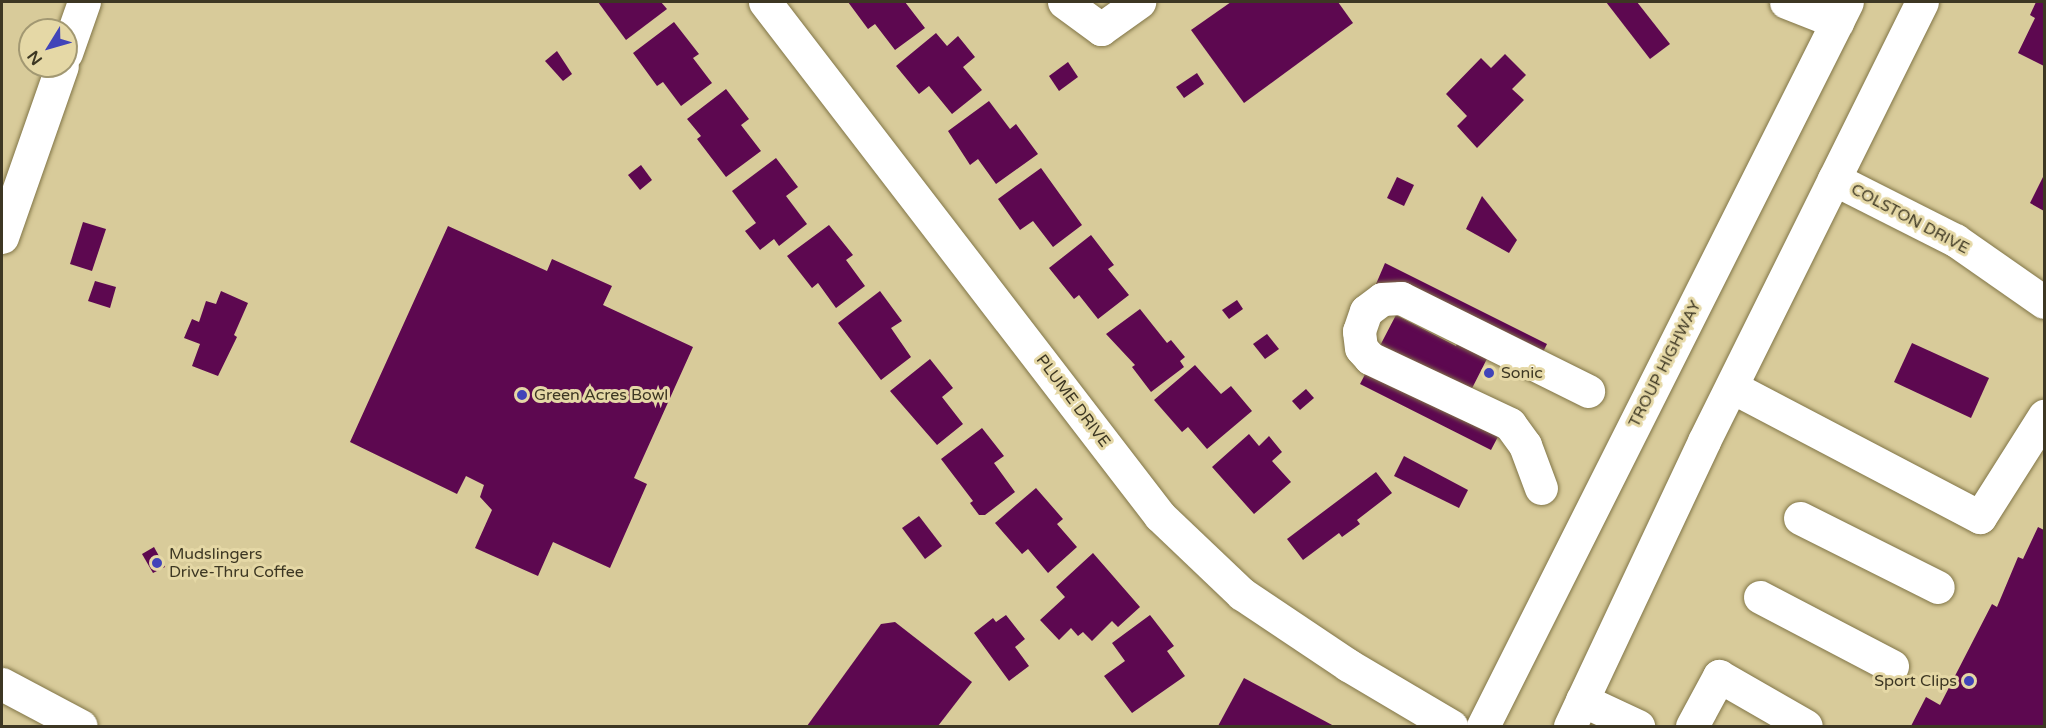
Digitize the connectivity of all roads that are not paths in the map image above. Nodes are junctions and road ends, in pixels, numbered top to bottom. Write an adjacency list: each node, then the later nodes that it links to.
1 (84, 2): 8 (main road)
2 (765, 2): 24 (main road, PLUME DRIVE)
3 (1064, 2): 4 (main road)
4 (1139, 2)
5 (1786, 2): 7 (main road)
6 (1922, 2): 10 (main road)
7 (1842, 12): 25 (main road, TROUP HIGHWAY)
8 (78, 19)
9 (58, 78): 11 (main road)
10 (1834, 179): 12 (main road, COLSTON DRIVE); 13 (main road)
11 (2, 237)
12 (2044, 302)
13 (1732, 387): 15 (main road); 22 (main road)
14 (1588, 391): 16 (main road)
15 (2043, 422)
16 (1541, 488)
17 (1800, 518): 18 (main road)
18 (1938, 587)
19 (1760, 597): 20 (main road)
20 (1892, 666)
21 (2, 684): 23 (main road)
22 (1576, 713): 26 (main road)
23 (81, 726)
24 (1451, 726)
25 (1483, 726)
26 (1638, 726)
27 (1692, 726): 28 (main road)
28 (1806, 726)

